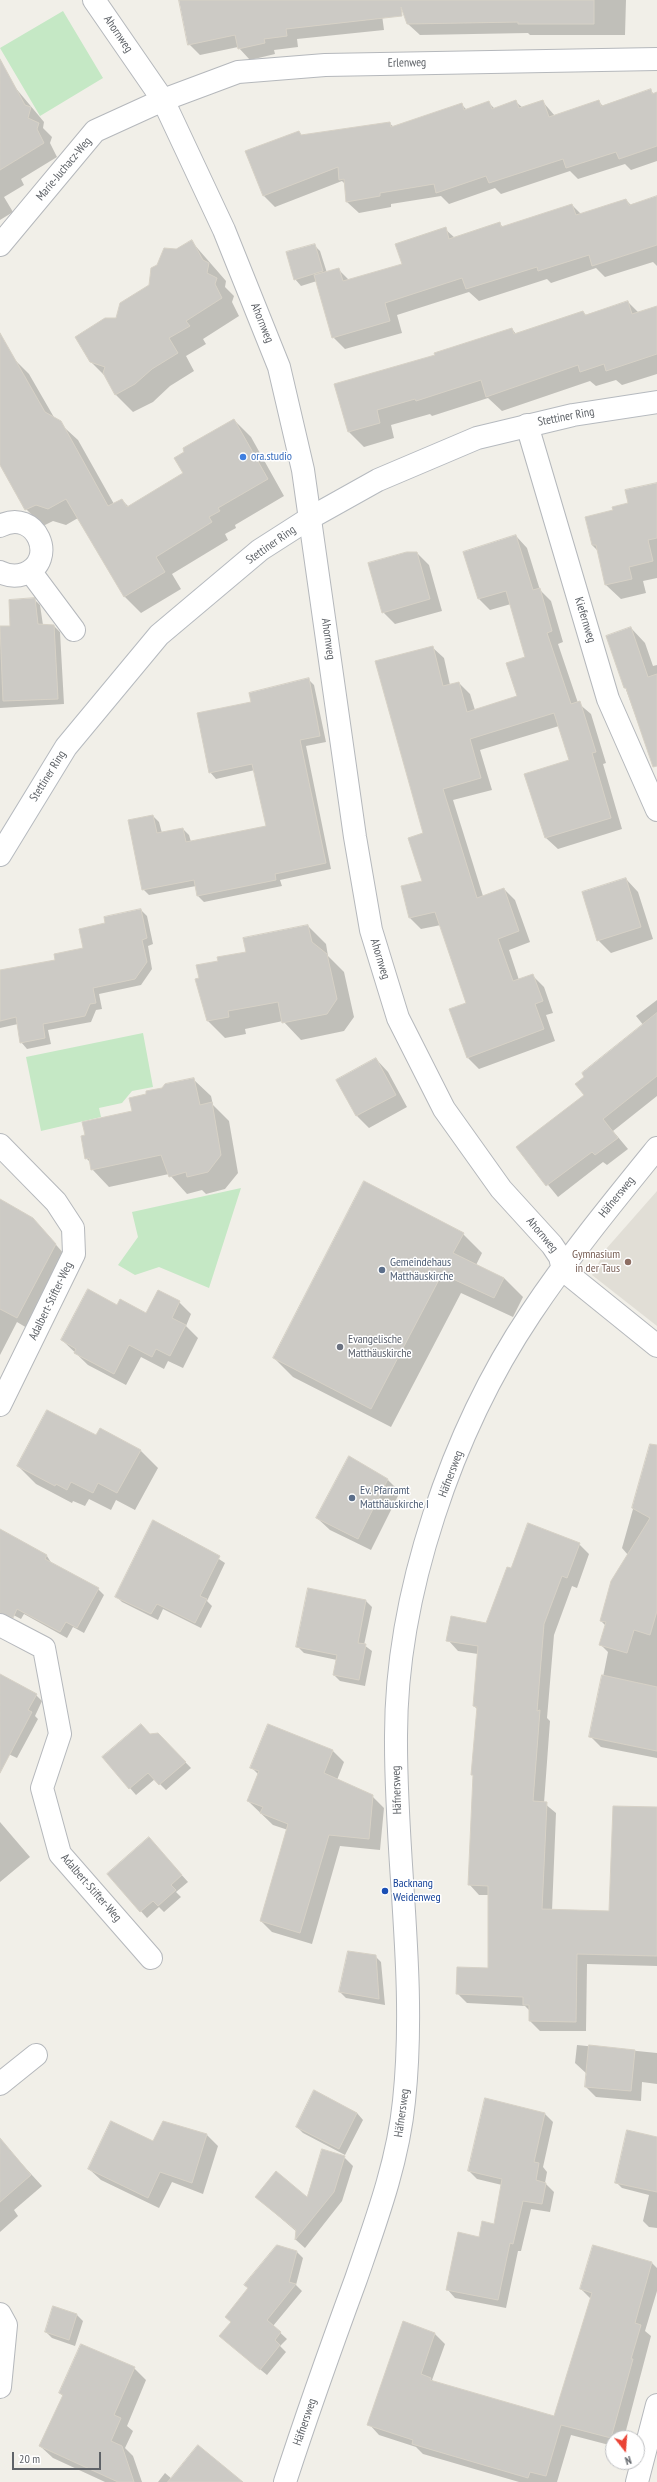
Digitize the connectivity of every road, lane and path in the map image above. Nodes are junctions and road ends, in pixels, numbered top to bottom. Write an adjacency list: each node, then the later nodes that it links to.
1 (94, 0): 3 (street, Ahornweg)
2 (657, 60): 3 (street, Erlenweg)
3 (163, 100): 4 (street, Marie-Juchacz-Weg); 7 (street, Ahornweg)
4 (0, 245)
5 (657, 402): 6 (street, Stettiner Ring)
6 (527, 425): 7 (street, Stettiner Ring); 12 (street, Kiefernweg)
7 (310, 518): 13 (street, Stettiner Ring); 16 (street, Ahornweg)
8 (0, 526): 9 (street)
9 (30, 571): 10 (street); 11 (street)
10 (0, 572)
11 (74, 630)
12 (657, 810)
13 (0, 855)
14 (0, 1145): 18 (street, Adalbert-Stifter-Weg)
15 (657, 1148): 16 (street, Häfnersweg)
16 (563, 1270): 17 (street); 26 (street, Häfnersweg)
17 (657, 1346)
18 (0, 1405)
19 (0, 1625): 20 (street, Adalbert-Stifter-Weg)
20 (151, 1958)
21 (36, 2055): 22 (street)
22 (0, 2084)
23 (0, 2314): 24 (street)
24 (0, 2387)
25 (657, 2405): 27 (street)
26 (286, 2482)
27 (637, 2482)

